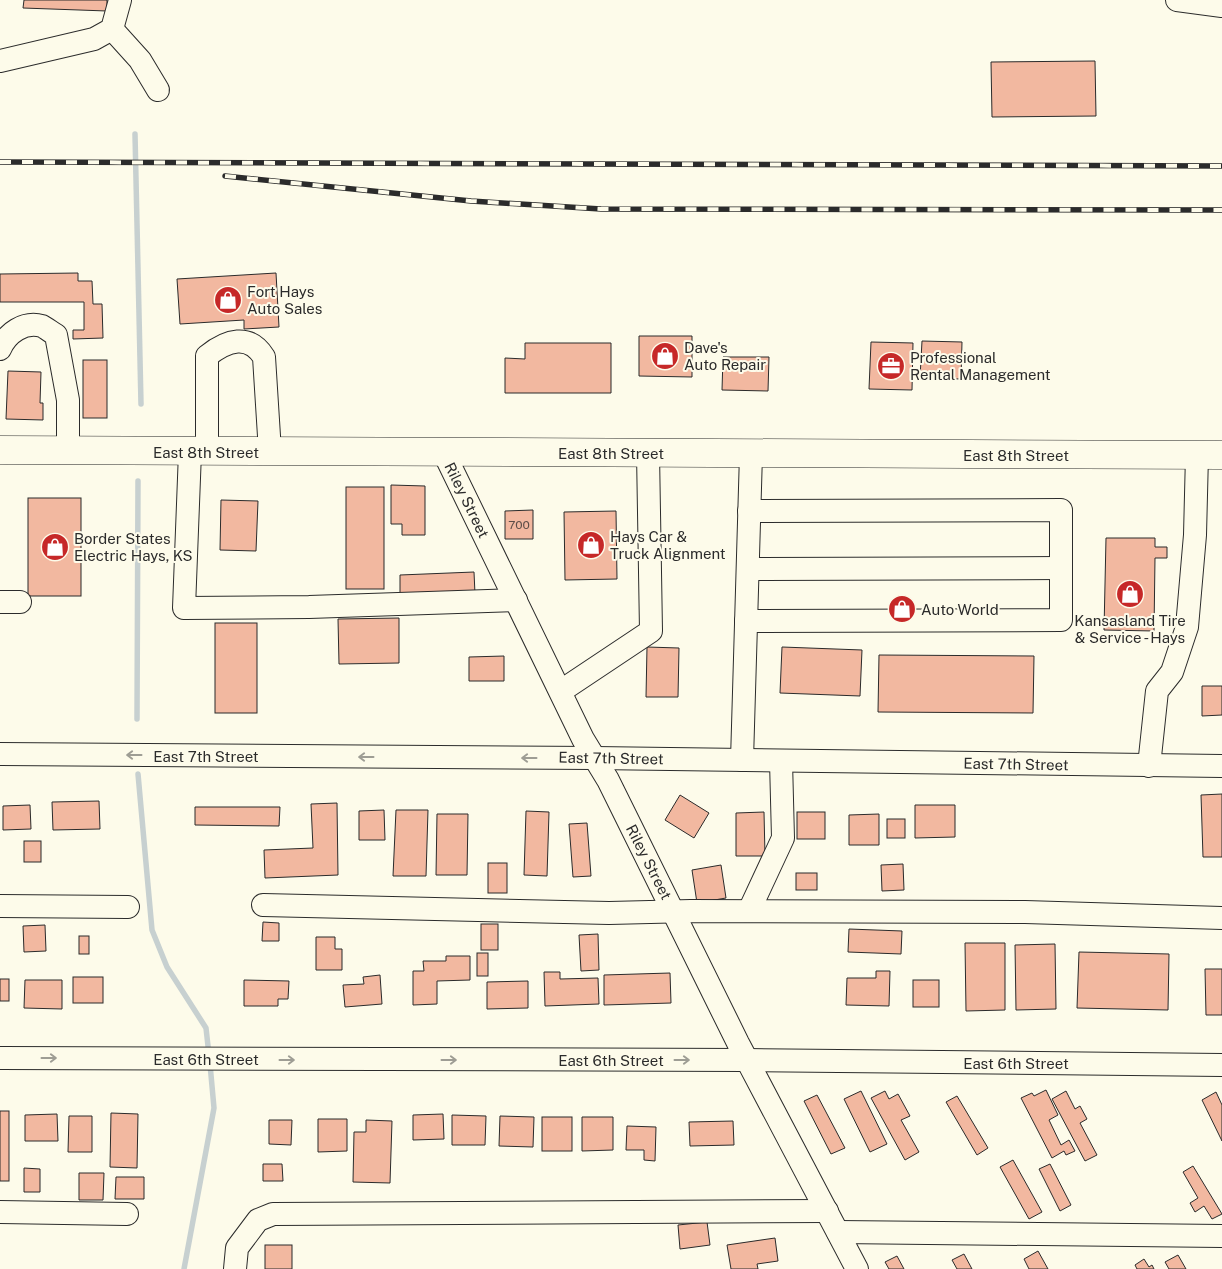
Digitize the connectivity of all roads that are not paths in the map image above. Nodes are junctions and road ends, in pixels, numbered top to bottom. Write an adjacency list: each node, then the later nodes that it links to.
1 (120, 0): 4 (street)
2 (1177, 0): 3 (street)
3 (1222, 6)
4 (112, 29): 5 (street); 6 (street)
5 (0, 61)
6 (158, 90)
7 (0, 349): 9 (street)
8 (0, 450): 9 (main road, East 8th Street)
9 (68, 451): 10 (main road, East 8th Street)
10 (199, 452): 11 (main road, East 8th Street); 11 (street); 19 (street)
11 (270, 452): 12 (main road, East 8th Street)
12 (444, 453): 13 (main road, East 8th Street); 19 (street, Riley Street)
13 (648, 453): 14 (main road, East 8th Street); 21 (street)
14 (751, 454): 15 (main road, East 8th Street); 16 (street)
15 (1210, 455): 26 (street)
16 (749, 511): 17 (street); 18 (street)
17 (1061, 568): 18 (street); 20 (street)
18 (748, 569): 20 (street)
19 (516, 600): 21 (street, Riley Street)
20 (746, 621): 24 (street)
21 (562, 692): 23 (street, Riley Street)
22 (0, 754): 23 (street, East 7th Street, one-way to 22)
23 (595, 758): 24 (street, East 7th Street); 31 (street, Riley Street)
24 (742, 760): 25 (street, East 7th Street)
25 (781, 761): 26 (street, East 7th Street); 32 (street)
26 (1149, 766): 27 (street, East 7th Street)
27 (1222, 766)
28 (262, 905): 31 (street)
29 (0, 906): 30 (street)
30 (128, 907)
31 (673, 911): 32 (street); 35 (street, Riley Street)
32 (749, 911): 33 (street)
33 (1222, 918)
34 (0, 1058): 35 (street, East 6th Street, one-way to 35)
35 (747, 1060): 36 (street, East 6th Street); 37 (street, Riley Street)
36 (1222, 1065)
37 (827, 1211): 40 (street, Riley Street); 42 (street)
38 (0, 1212): 39 (street)
39 (126, 1214)
40 (838, 1232): 41 (street); 43 (street, Riley Street)
41 (1222, 1236)
42 (235, 1269)
43 (857, 1269)

